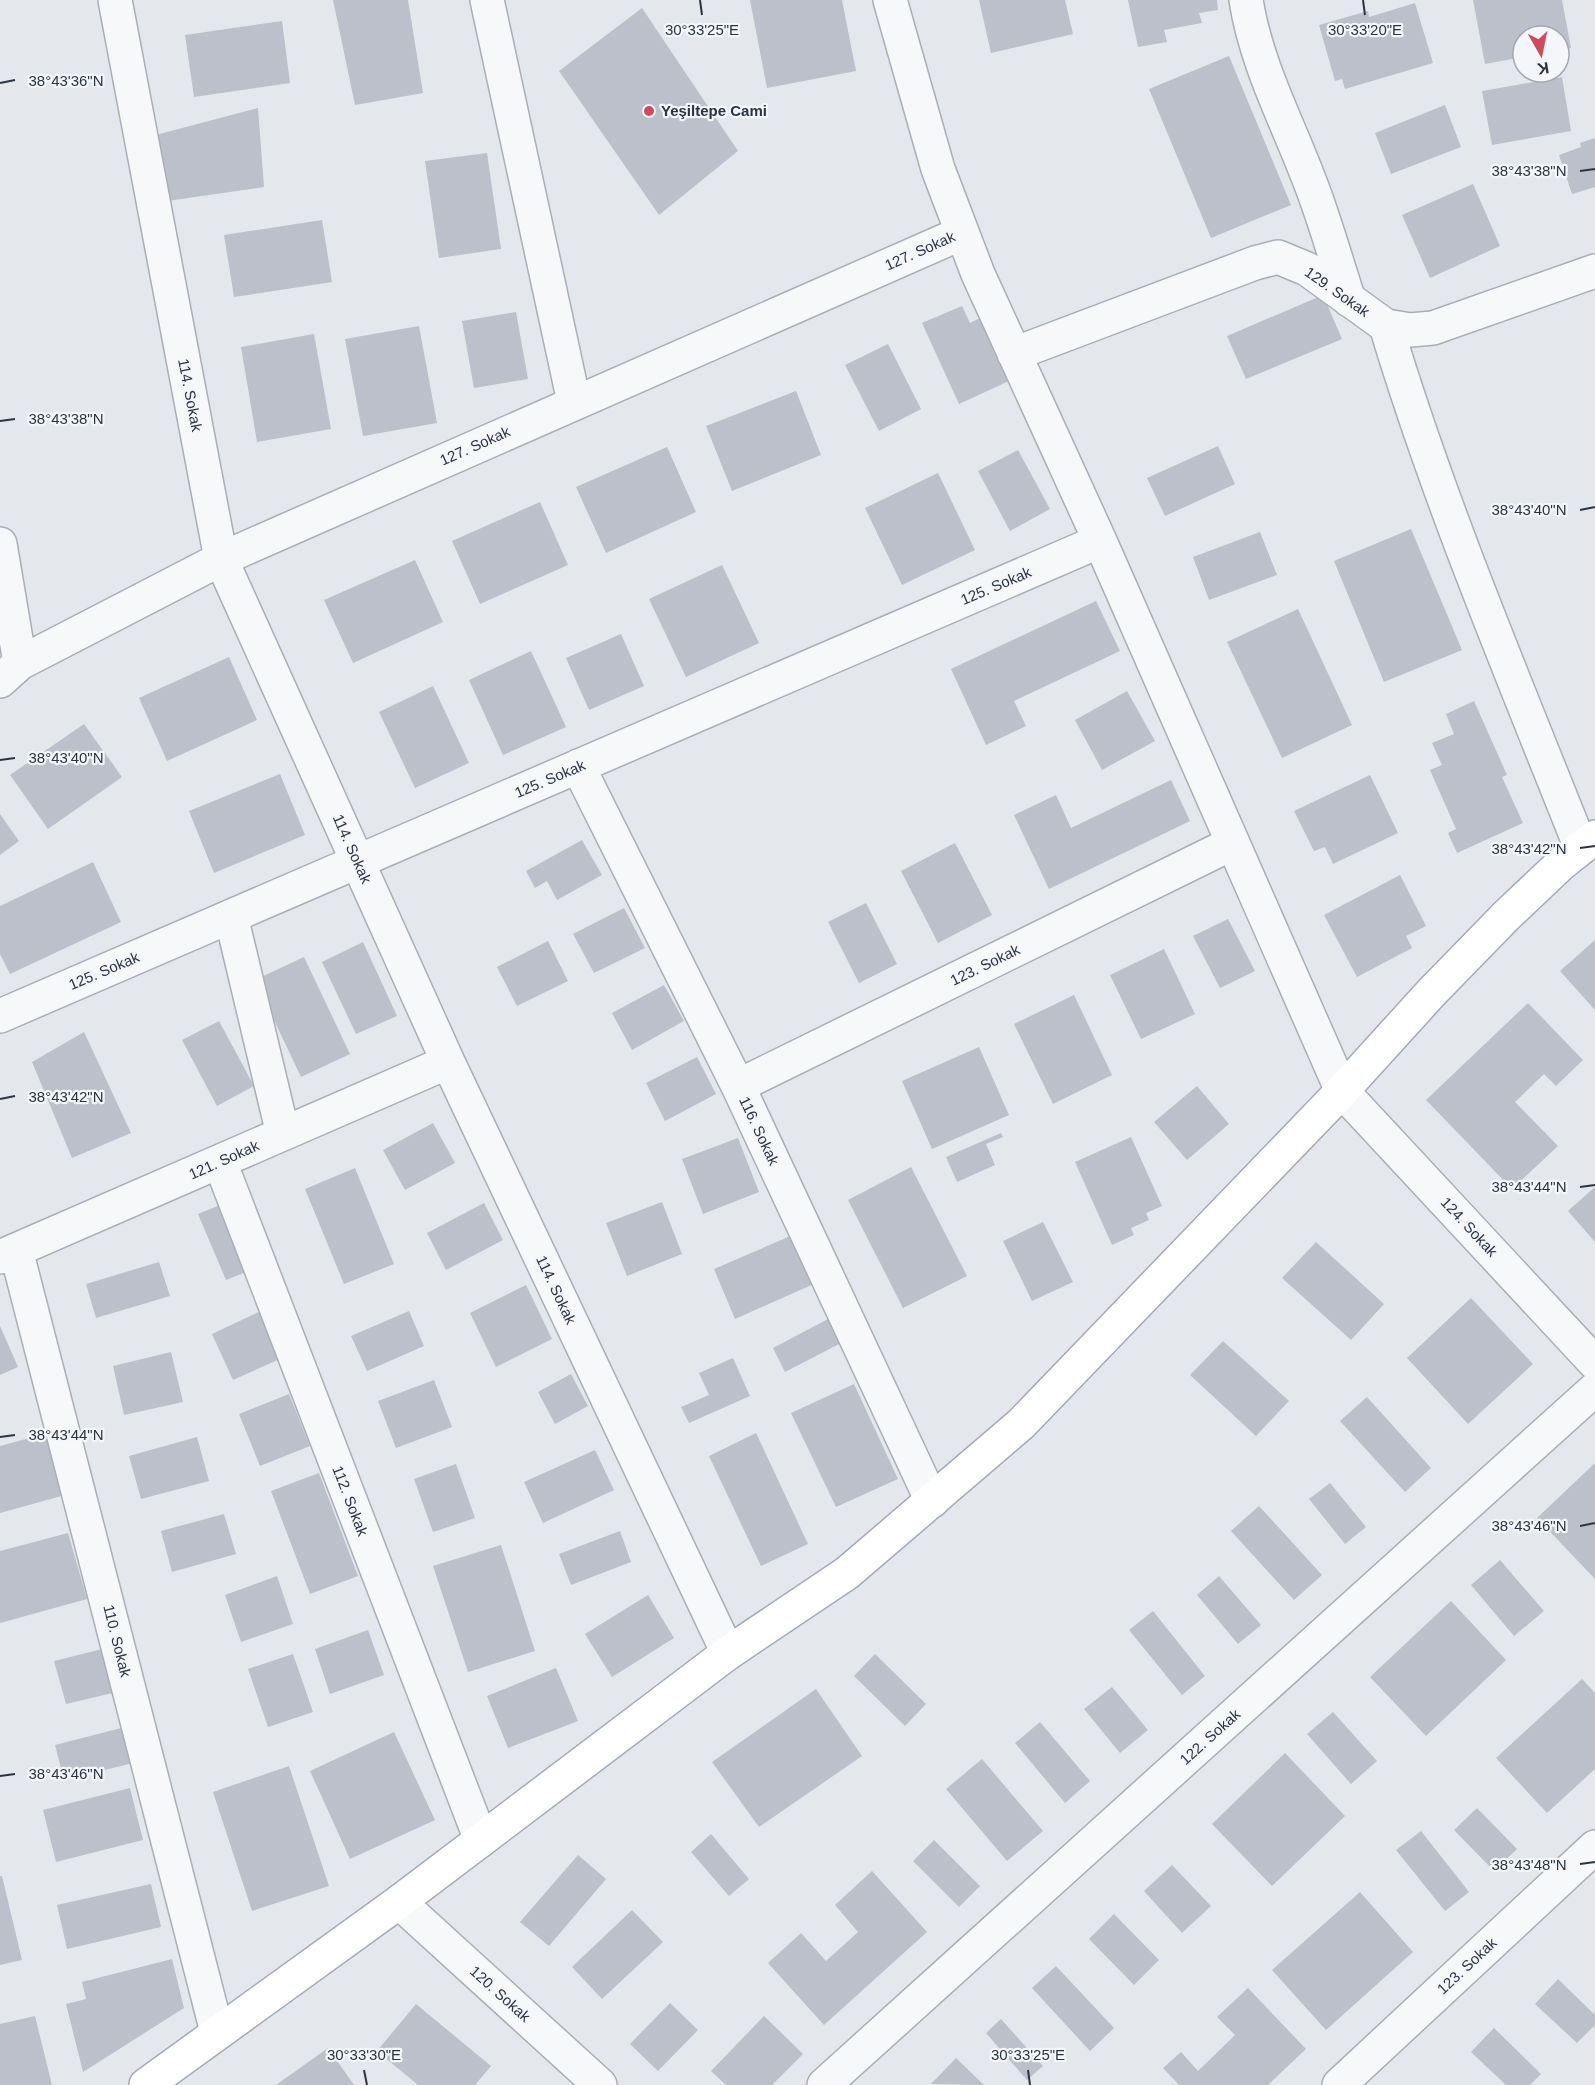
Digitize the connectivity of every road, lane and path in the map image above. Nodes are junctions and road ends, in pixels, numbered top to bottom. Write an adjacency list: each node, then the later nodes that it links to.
1 (115, 0): 13 (street, 114. Sokak)
2 (487, 0): 10 (street)
3 (890, 0): 5 (street, 124. Sokak)
4 (1246, 0): 7 (street)
5 (962, 233): 9 (street, 124. Sokak); 10 (street, 127. Sokak)
6 (1595, 271): 8 (street, 129. Sokak)
7 (1348, 300): 8 (street, 129. Sokak); 9 (street, 129. Sokak)
8 (1386, 326): 16 (street)
9 (1014, 354): 11 (street, 124. Sokak)
10 (574, 402): 13 (street, 127. Sokak)
11 (1100, 541): 15 (street, 125. Sokak); 17 (street, 124. Sokak)
12 (0, 544): 14 (street)
13 (221, 559): 14 (street, 127. Sokak); 18 (street, 114. Sokak)
14 (10, 672)
15 (578, 766): 18 (street, 125. Sokak); 22 (street, 116. Sokak)
16 (1588, 842): 23 (main road)
17 (1233, 843): 22 (street, 123. Sokak); 23 (street, 124. Sokak)
18 (358, 862): 19 (street, 125. Sokak); 21 (street, 114. Sokak)
19 (231, 916): 20 (street, 125. Sokak); 24 (street)
20 (0, 1016)
21 (448, 1062): 24 (street, 121. Sokak); 30 (street, 114. Sokak)
22 (738, 1086): 29 (street, 116. Sokak)
23 (1342, 1091): 27 (street, 124. Sokak); 29 (main road)
24 (283, 1134): 25 (street, 121. Sokak)
25 (220, 1162): 26 (street, 121. Sokak); 31 (street, 112. Sokak)
26 (8, 1254): 34 (street, 110. Sokak)
27 (1595, 1363)
28 (1595, 1389): 37 (street, 122. Sokak)
29 (932, 1501): 30 (main road)
30 (728, 1653): 31 (main road)
31 (481, 1840): 33 (main road)
32 (1595, 1847): 38 (street, 123. Sokak)
33 (399, 1902): 34 (main road); 36 (street, 120. Sokak)
34 (217, 2032): 35 (main road)
35 (146, 2085)
36 (600, 2085)
37 (824, 2085)
38 (1339, 2085)

